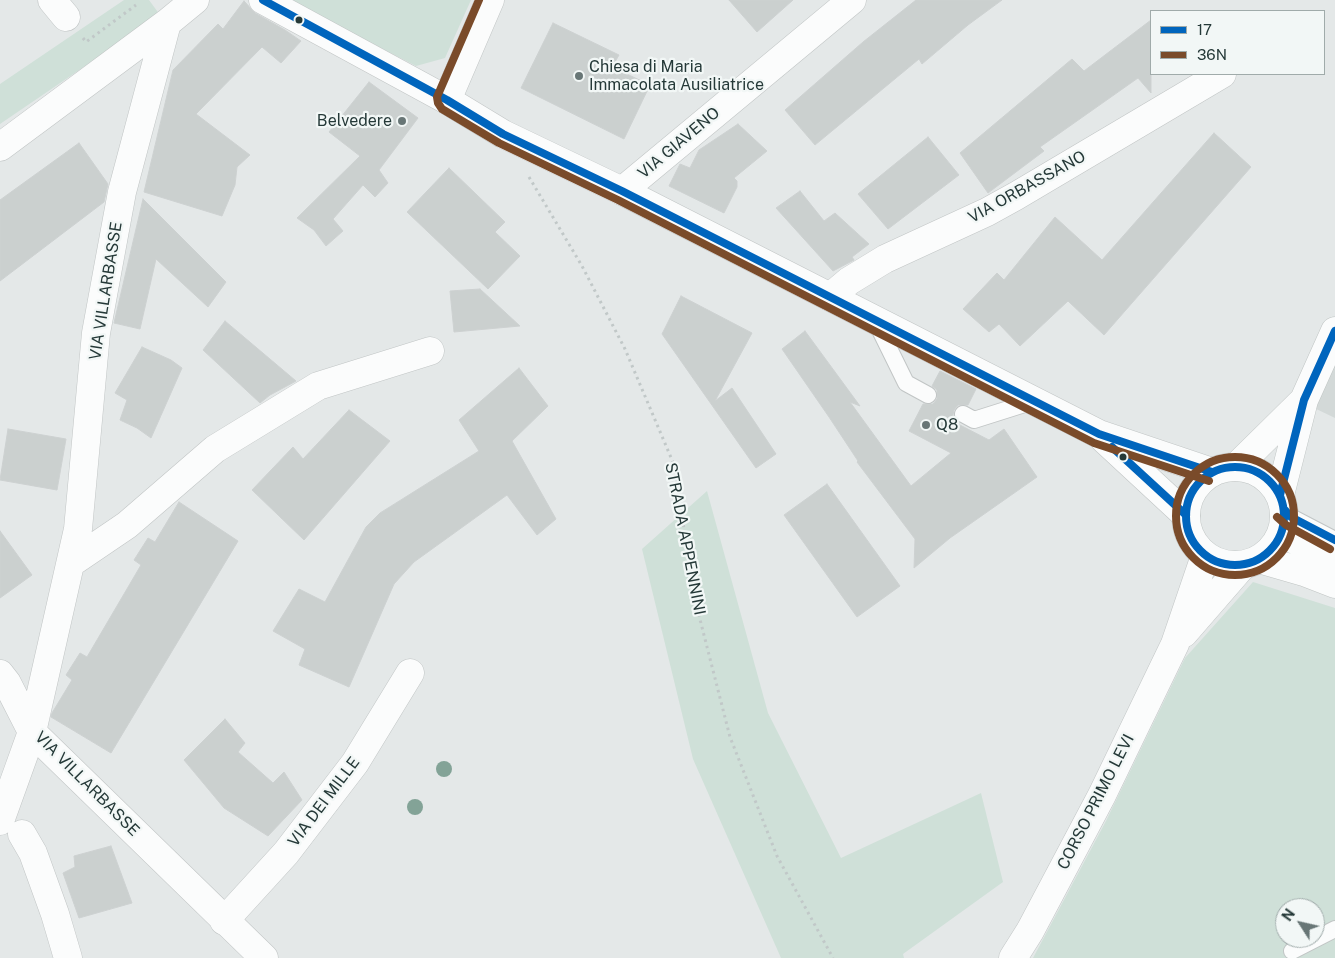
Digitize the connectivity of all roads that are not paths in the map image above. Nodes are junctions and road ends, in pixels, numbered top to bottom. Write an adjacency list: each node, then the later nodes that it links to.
1 (196, 0): 5 (street)
2 (263, 0): 7 (street)
3 (490, 0): 7 (street)
4 (852, 0): 9 (street, VIA GIAVENO)
5 (167, 23): 8 (street); 26 (street, VIA VILLARBASSE)
6 (1220, 75): 10 (street, VIA ORBASSANO)
7 (447, 100): 9 (street)
8 (0, 147)
9 (622, 190): 10 (street)
10 (830, 297): 11 (street)
11 (875, 320): 14 (lane); 16 (street)
12 (1335, 331): 15 (street)
13 (430, 350): 26 (street)
14 (928, 395)
15 (1304, 400): 19 (street); 20 (street)
16 (1034, 401): 17 (lane); 18 (street)
17 (963, 414)
18 (1099, 434): 19 (street); 21 (street)
19 (1225, 469): 20 (street); 21 (street)
20 (1282, 513): 22 (lane); 24 (street); 25 (street)
21 (1186, 515): 23 (street)
22 (1335, 540)
23 (1205, 556): 25 (street); 28 (street, CORSO PRIMO LEVI)
24 (1335, 557)
25 (1251, 562): 27 (street); 28 (street, CORSO PRIMO LEVI)
26 (70, 563): 31 (street, VIA VILLARBASSE)
27 (1335, 584)
28 (1175, 644): 38 (street, CORSO PRIMO LEVI)
29 (410, 673): 33 (street, VIA DEI MILLE)
30 (2, 682): 31 (street)
31 (32, 732): 32 (street); 33 (street, VIA VILLARBASSE)
32 (11, 828): 36 (street)
33 (224, 921): 37 (street, VIA VILLARBASSE)
34 (1335, 929): 35 (lane)
35 (1292, 951)
36 (68, 958)
37 (264, 958)
38 (1013, 958)

